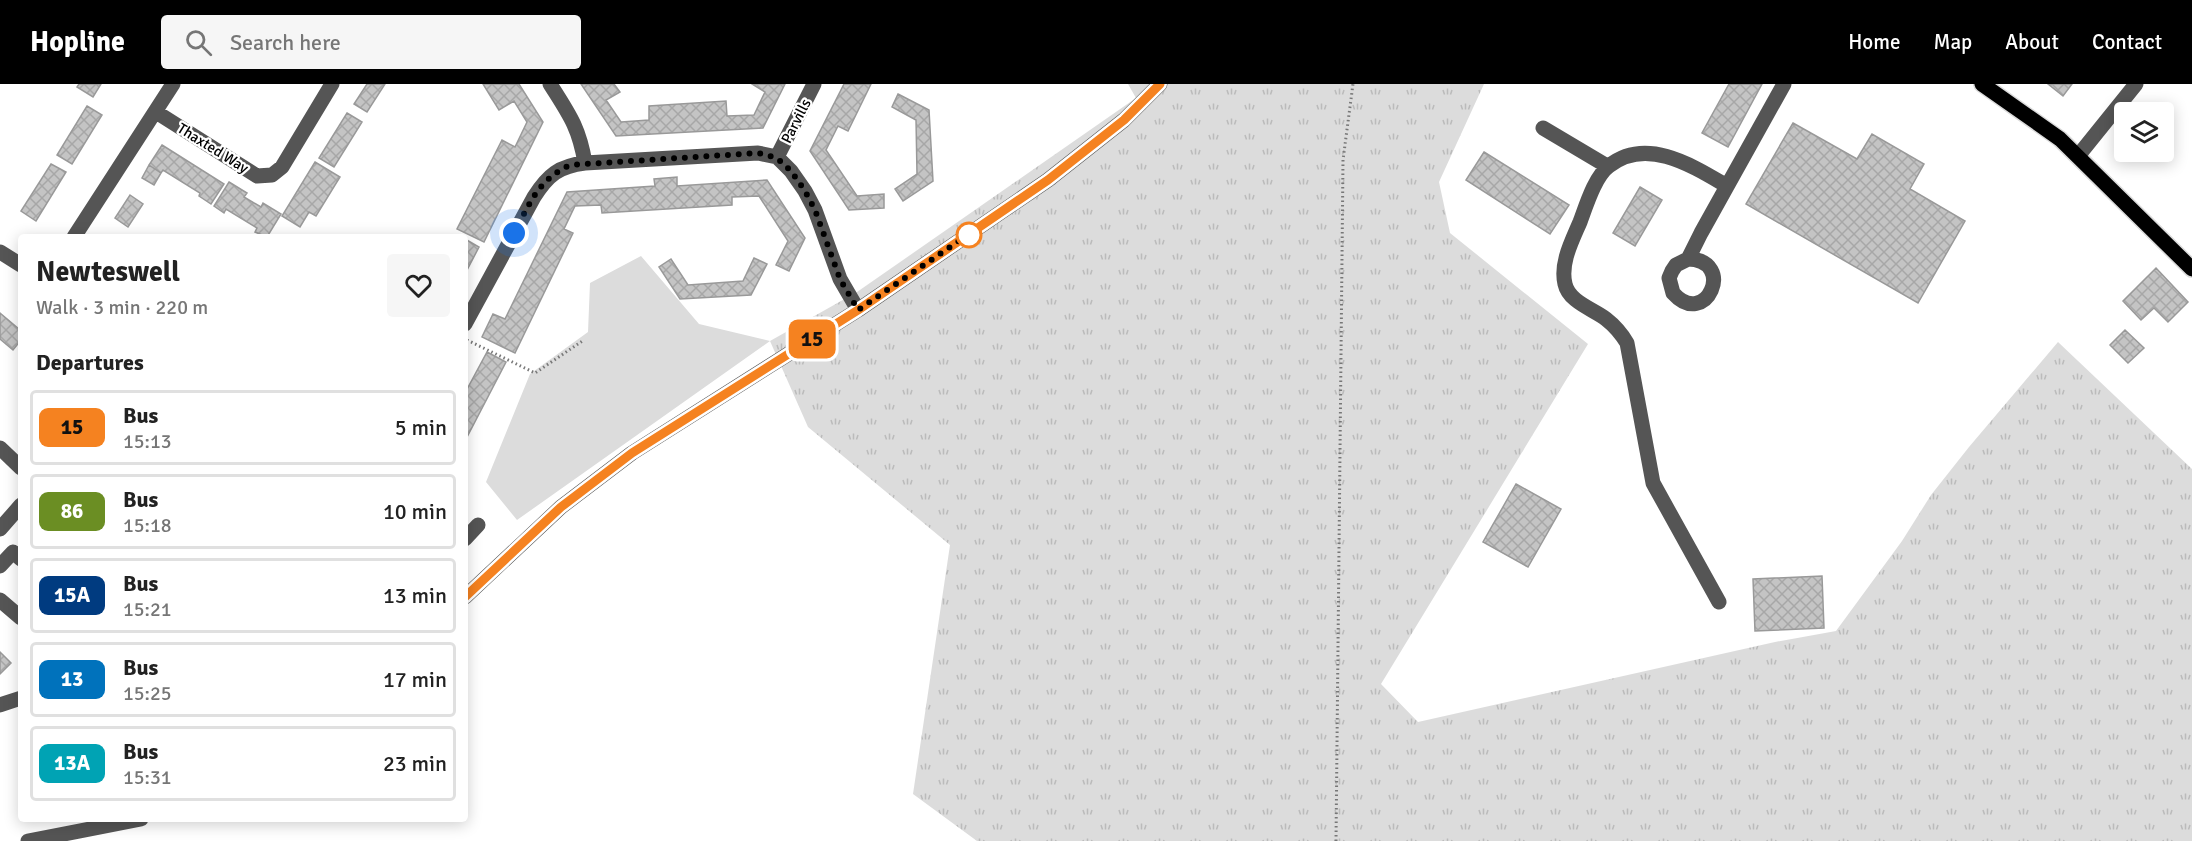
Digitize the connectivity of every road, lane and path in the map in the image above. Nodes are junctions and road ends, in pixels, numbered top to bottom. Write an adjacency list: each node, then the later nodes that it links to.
1 (173, 84): 10 (street)
2 (332, 84): 10 (street, Thaxted Way)
3 (550, 84): 14 (street)
4 (814, 84): 13 (street, Parvills)
5 (1160, 84): 22 (street)
6 (1353, 84): 43 (path)
7 (1784, 84): 16 (street)
8 (1982, 84): 12 (main road)
9 (2136, 84): 12 (street)
10 (156, 112): 17 (street)
11 (1543, 128): 15 (street)
12 (2078, 156): 21 (main road)
13 (777, 158): 14 (street); 22 (street)
14 (585, 163): 23 (street)
15 (1607, 166): 16 (street); 37 (street)
16 (1726, 186): 19 (street)
17 (76, 234)
18 (0, 252): 20 (street)
19 (1688, 259)
20 (18, 263)
21 (2192, 269)
22 (858, 310): 35 (street)
23 (468, 319)
24 (584, 340): 25 (path)
25 (468, 341)
26 (0, 447): 27 (street)
27 (18, 465)
28 (18, 508): 30 (street)
29 (478, 525): 31 (street)
30 (0, 529)
31 (468, 536)
32 (0, 538): 33 (street)
33 (17, 555): 34 (street)
34 (0, 566)
35 (468, 594)
36 (0, 600): 38 (street)
37 (1719, 602)
38 (18, 615)
39 (18, 699): 40 (street)
40 (0, 705)
41 (126, 822): 42 (street)
42 (28, 841)
43 (1336, 841)

